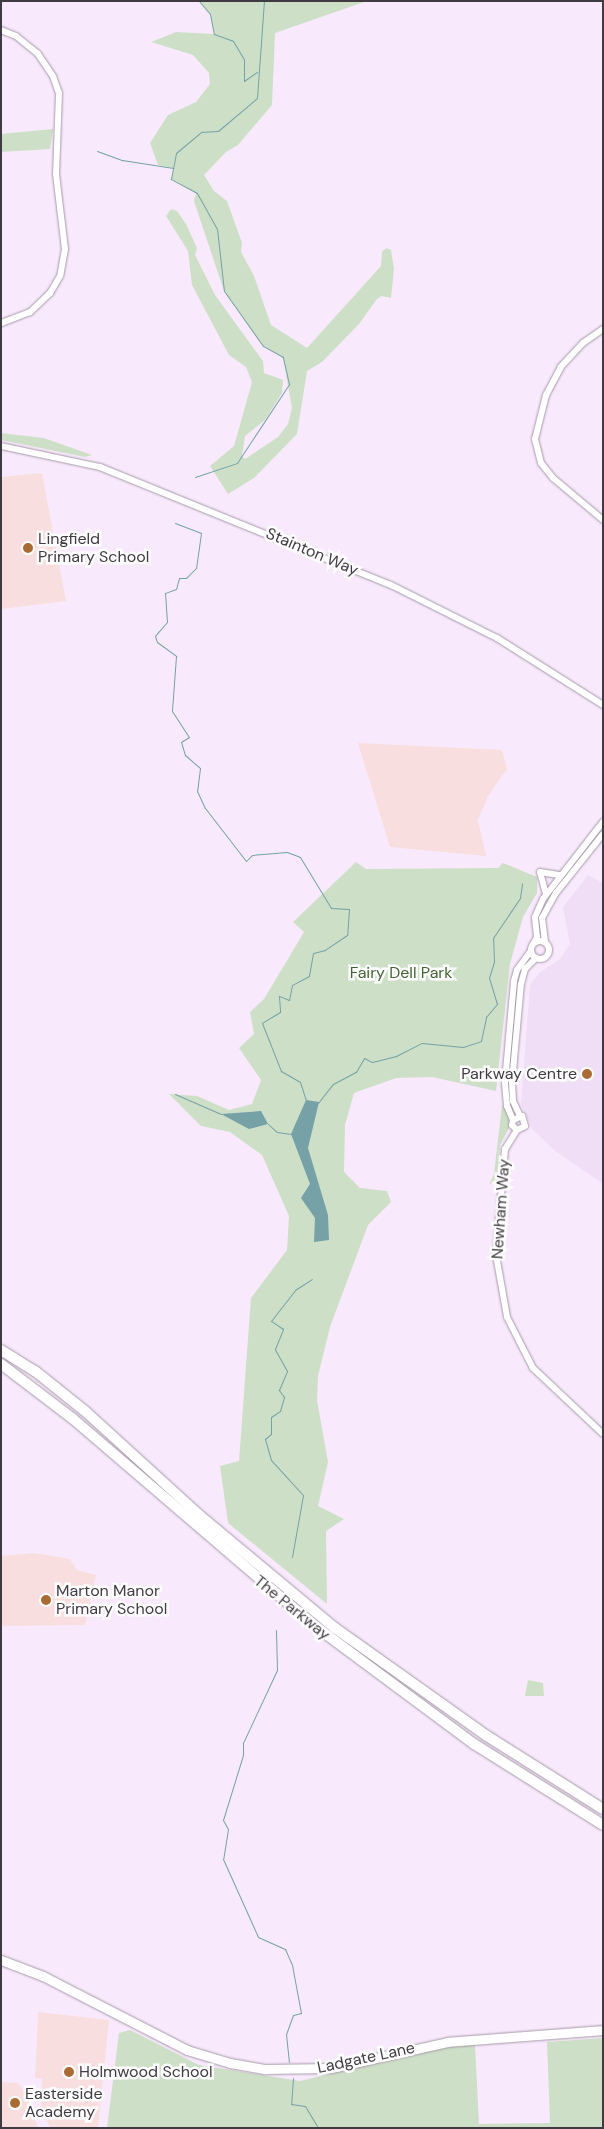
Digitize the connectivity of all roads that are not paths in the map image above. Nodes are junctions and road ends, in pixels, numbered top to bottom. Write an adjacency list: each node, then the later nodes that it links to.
1 (1, 30): 2 (street)
2 (1, 323)
3 (603, 329): 5 (street)
4 (1, 446): 6 (street, Stainton Way)
5 (603, 520)
6 (603, 705)
7 (603, 822): 9 (street)
8 (603, 834): 11 (street)
9 (559, 875): 10 (street); 10 (street)
10 (546, 894): 12 (street)
11 (545, 942): 12 (street); 14 (street, Newham Way)
12 (534, 943): 13 (street)
13 (531, 951): 14 (street); 16 (street)
14 (536, 958): 15 (street, Newham Way)
15 (520, 1116): 16 (street); 17 (street, Newham Way)
16 (513, 1120): 17 (street)
17 (517, 1130): 24 (street, Newham Way)
18 (1, 1345): 21 (highway)
19 (1, 1350): 21 (highway, The Parkway)
20 (1, 1364): 23 (highway, The Parkway)
21 (26, 1365): 25 (highway, The Parkway)
22 (1, 1371): 23 (highway)
23 (72, 1418): 26 (highway, The Parkway)
24 (603, 1434)
25 (603, 1809)
26 (603, 1825)
27 (1, 1960): 28 (main road, Ladgate Lane)
28 (603, 2030)

